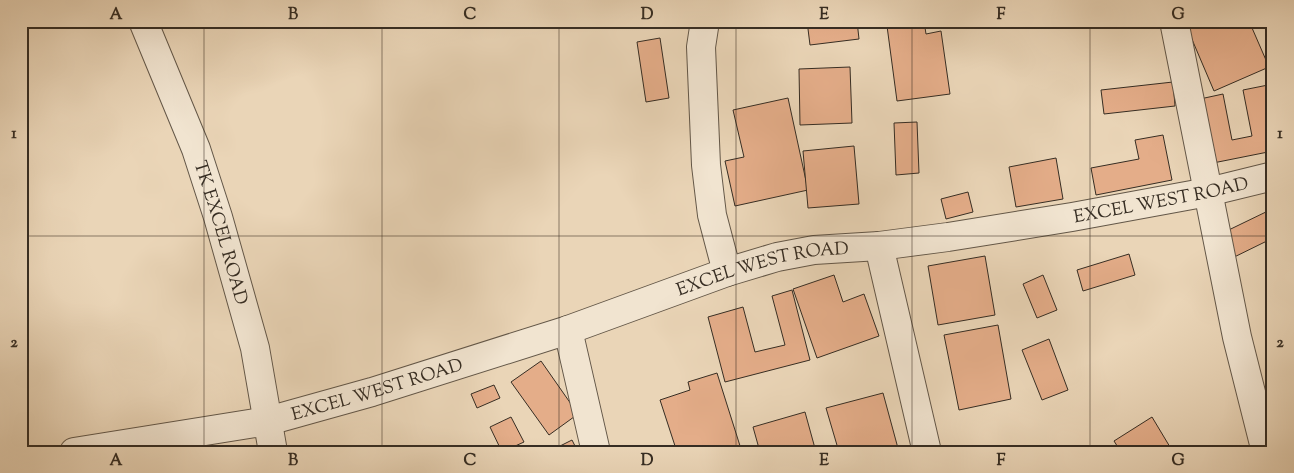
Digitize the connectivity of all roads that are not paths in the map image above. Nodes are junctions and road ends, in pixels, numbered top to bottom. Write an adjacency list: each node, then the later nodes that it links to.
1 (144, 21): 9 (street, TK EXCEL ROAD)
2 (705, 21): 7 (street)
3 (1174, 21): 5 (street)
4 (1273, 176): 5 (street, EXCEL WEST ROAD)
5 (1208, 192): 6 (street, EXCEL WEST ROAD); 14 (street)
6 (879, 246): 7 (street, EXCEL WEST ROAD); 13 (street)
7 (727, 272): 8 (street, EXCEL WEST ROAD)
8 (568, 330): 9 (street, EXCEL WEST ROAD); 12 (street)
9 (268, 421): 10 (street, EXCEL WEST ROAD); 11 (street, TK EXCEL ROAD)
10 (74, 452)
11 (273, 452)
12 (596, 452)
13 (927, 452)
14 (1266, 452)

